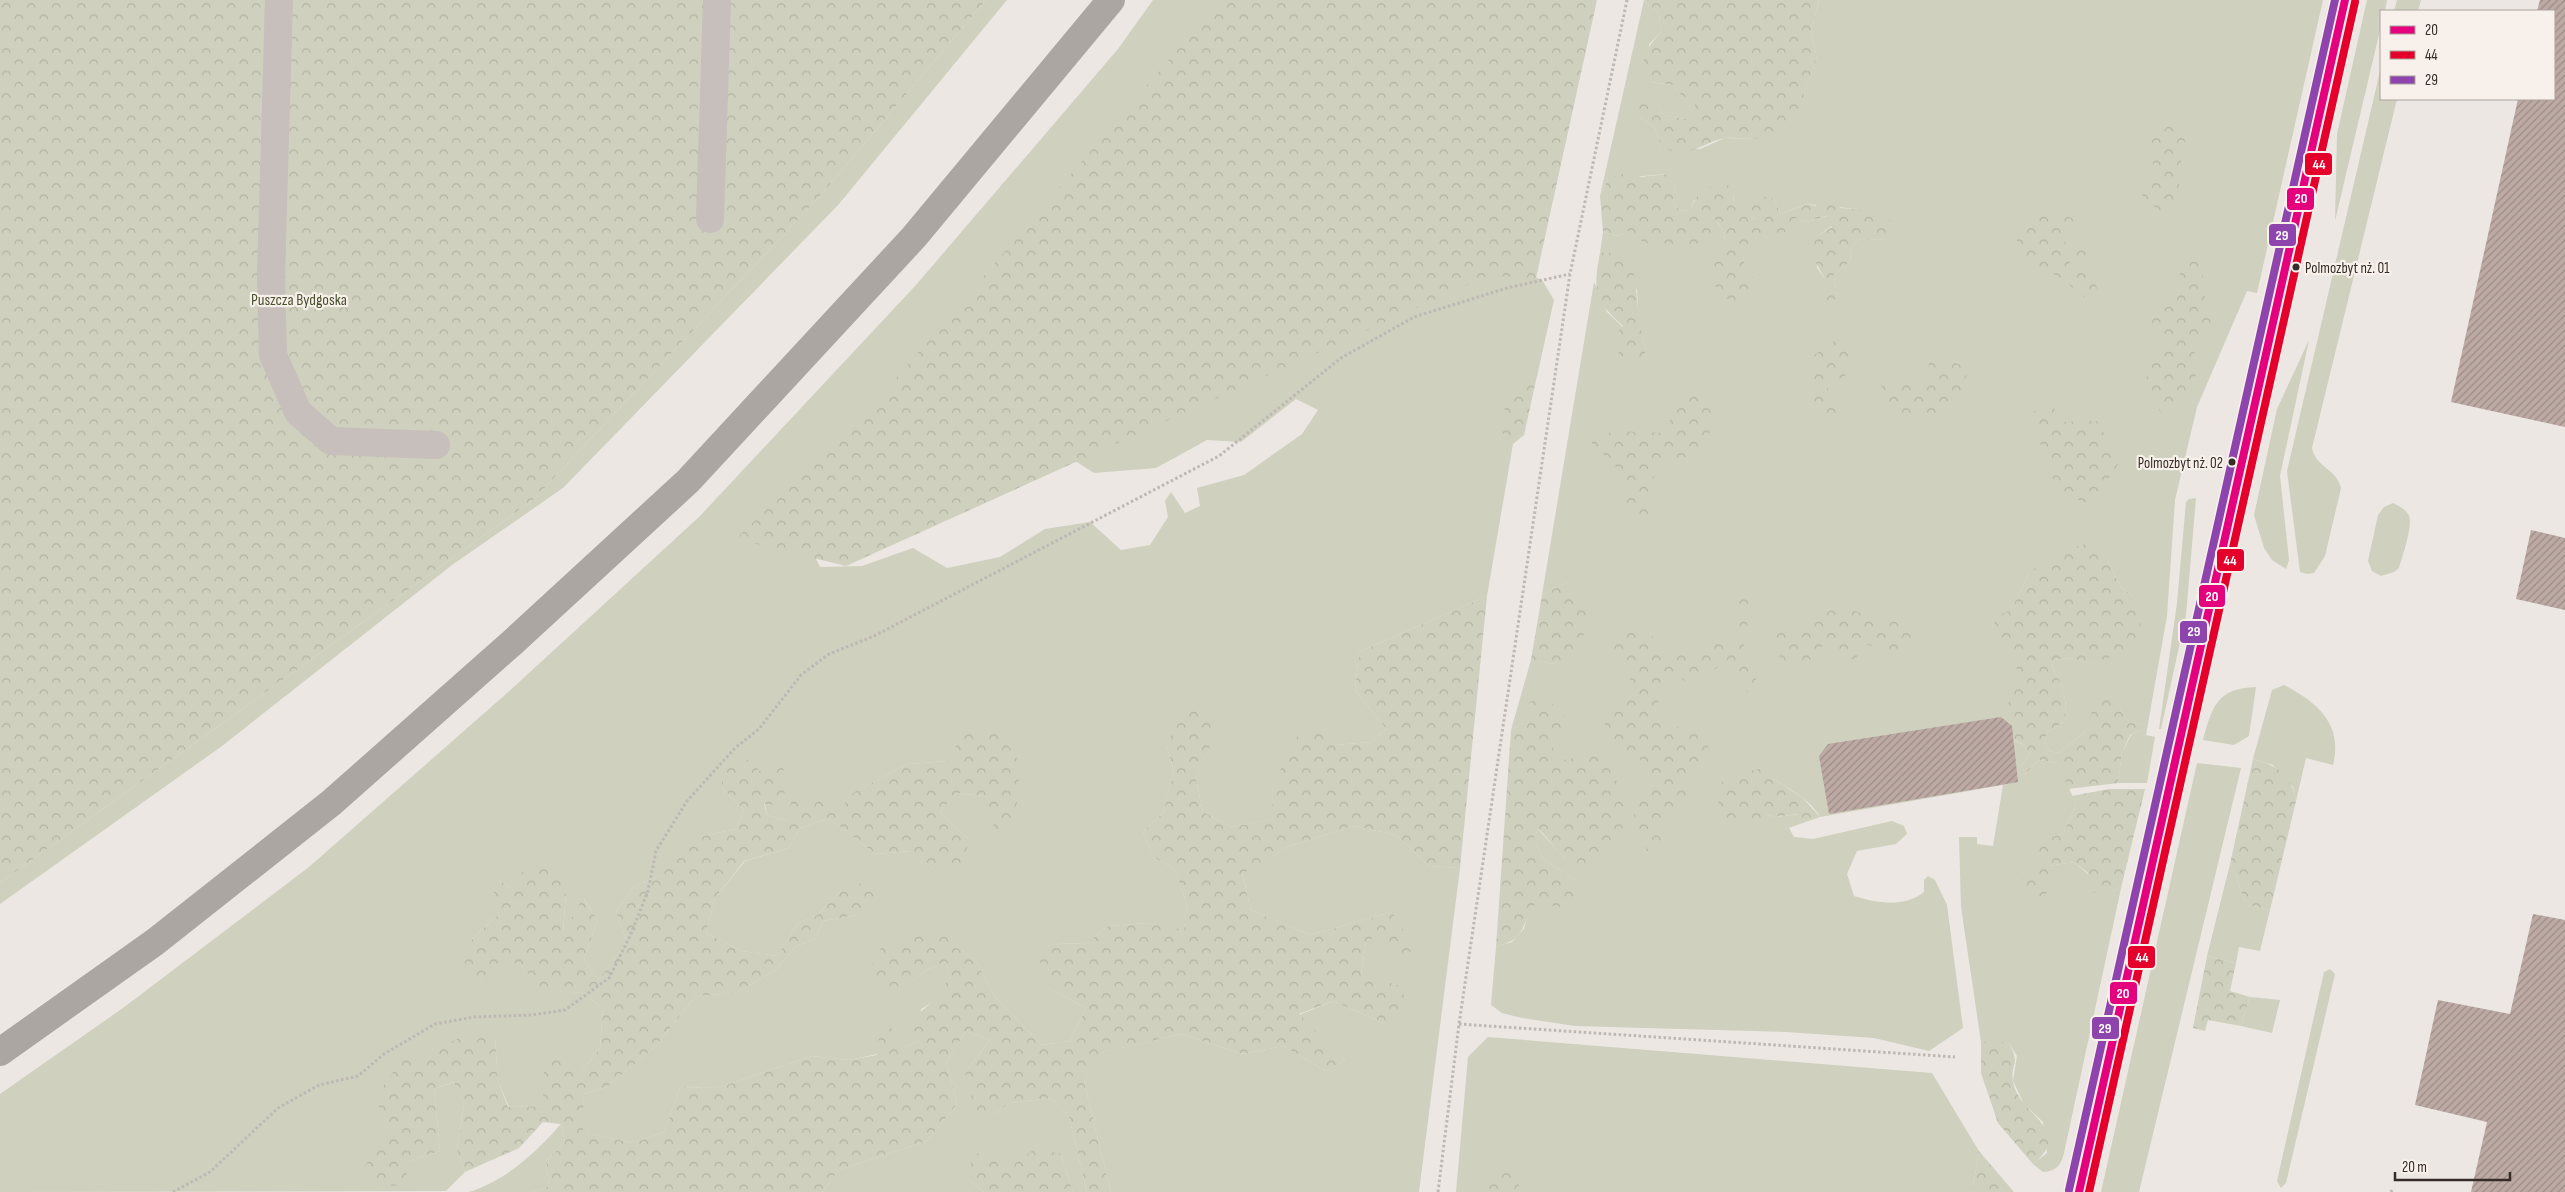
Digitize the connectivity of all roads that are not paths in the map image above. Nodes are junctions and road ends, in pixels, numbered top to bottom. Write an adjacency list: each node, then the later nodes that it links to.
1 (279, 0): 6 (lane)
2 (717, 0): 5 (lane)
3 (1111, 0): 7 (highway)
4 (2345, 0): 8 (main road)
5 (710, 219)
6 (436, 445)
7 (0, 1052)
8 (2079, 1192)

